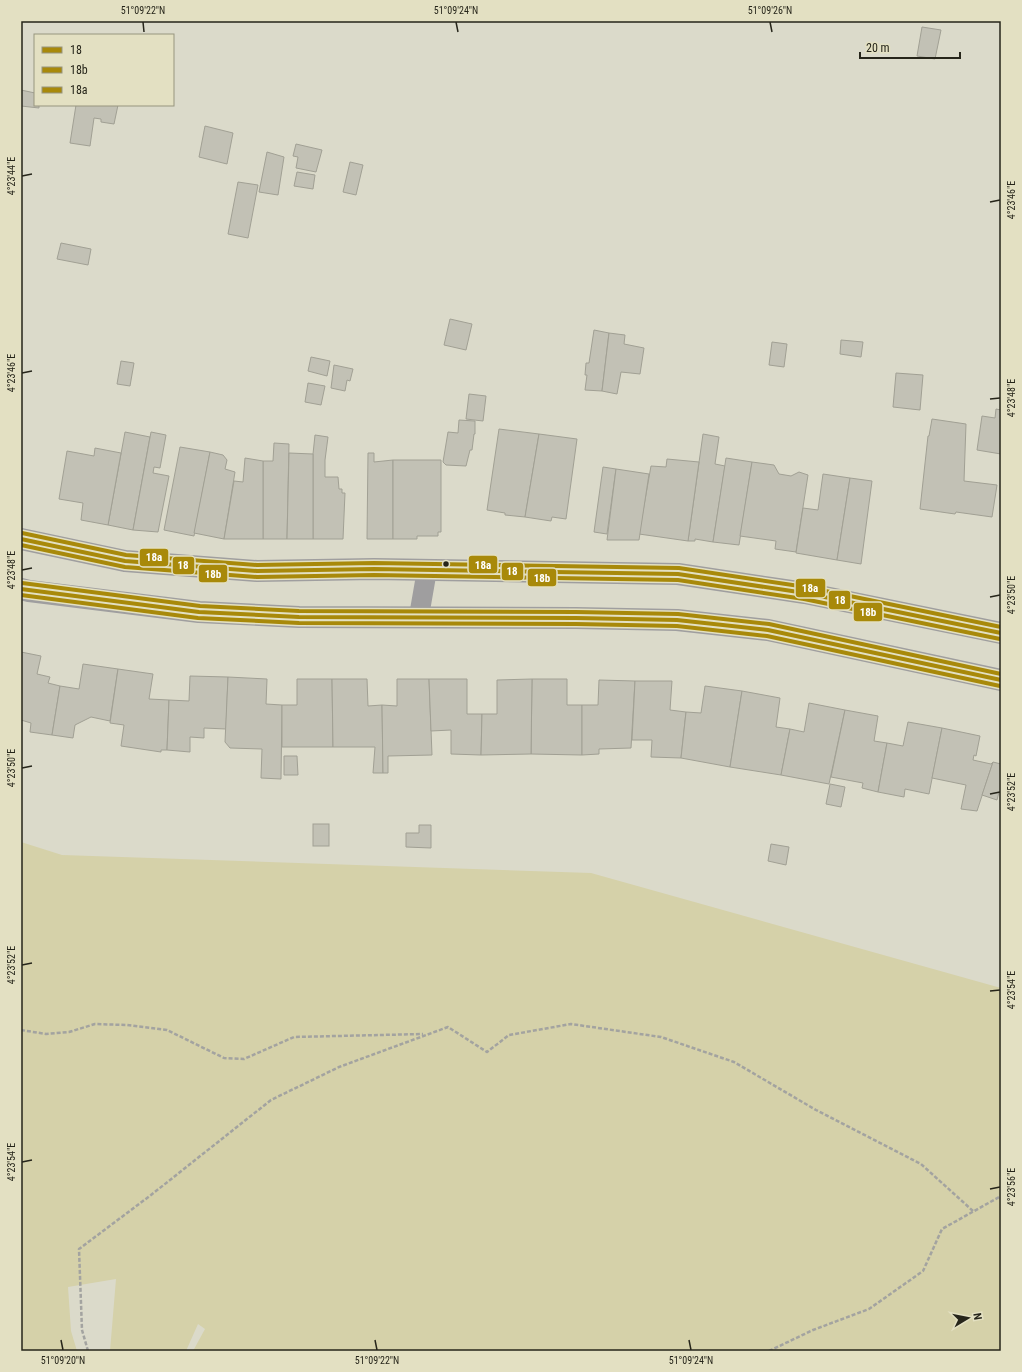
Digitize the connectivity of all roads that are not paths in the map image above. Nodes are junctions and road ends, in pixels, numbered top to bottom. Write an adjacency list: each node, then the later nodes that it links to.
1 (21, 539): 2 (street)
2 (427, 570): 4 (lane); 5 (street)
3 (21, 589): 4 (street)
4 (419, 616): 6 (street)
5 (1001, 633)
6 (1001, 680)

